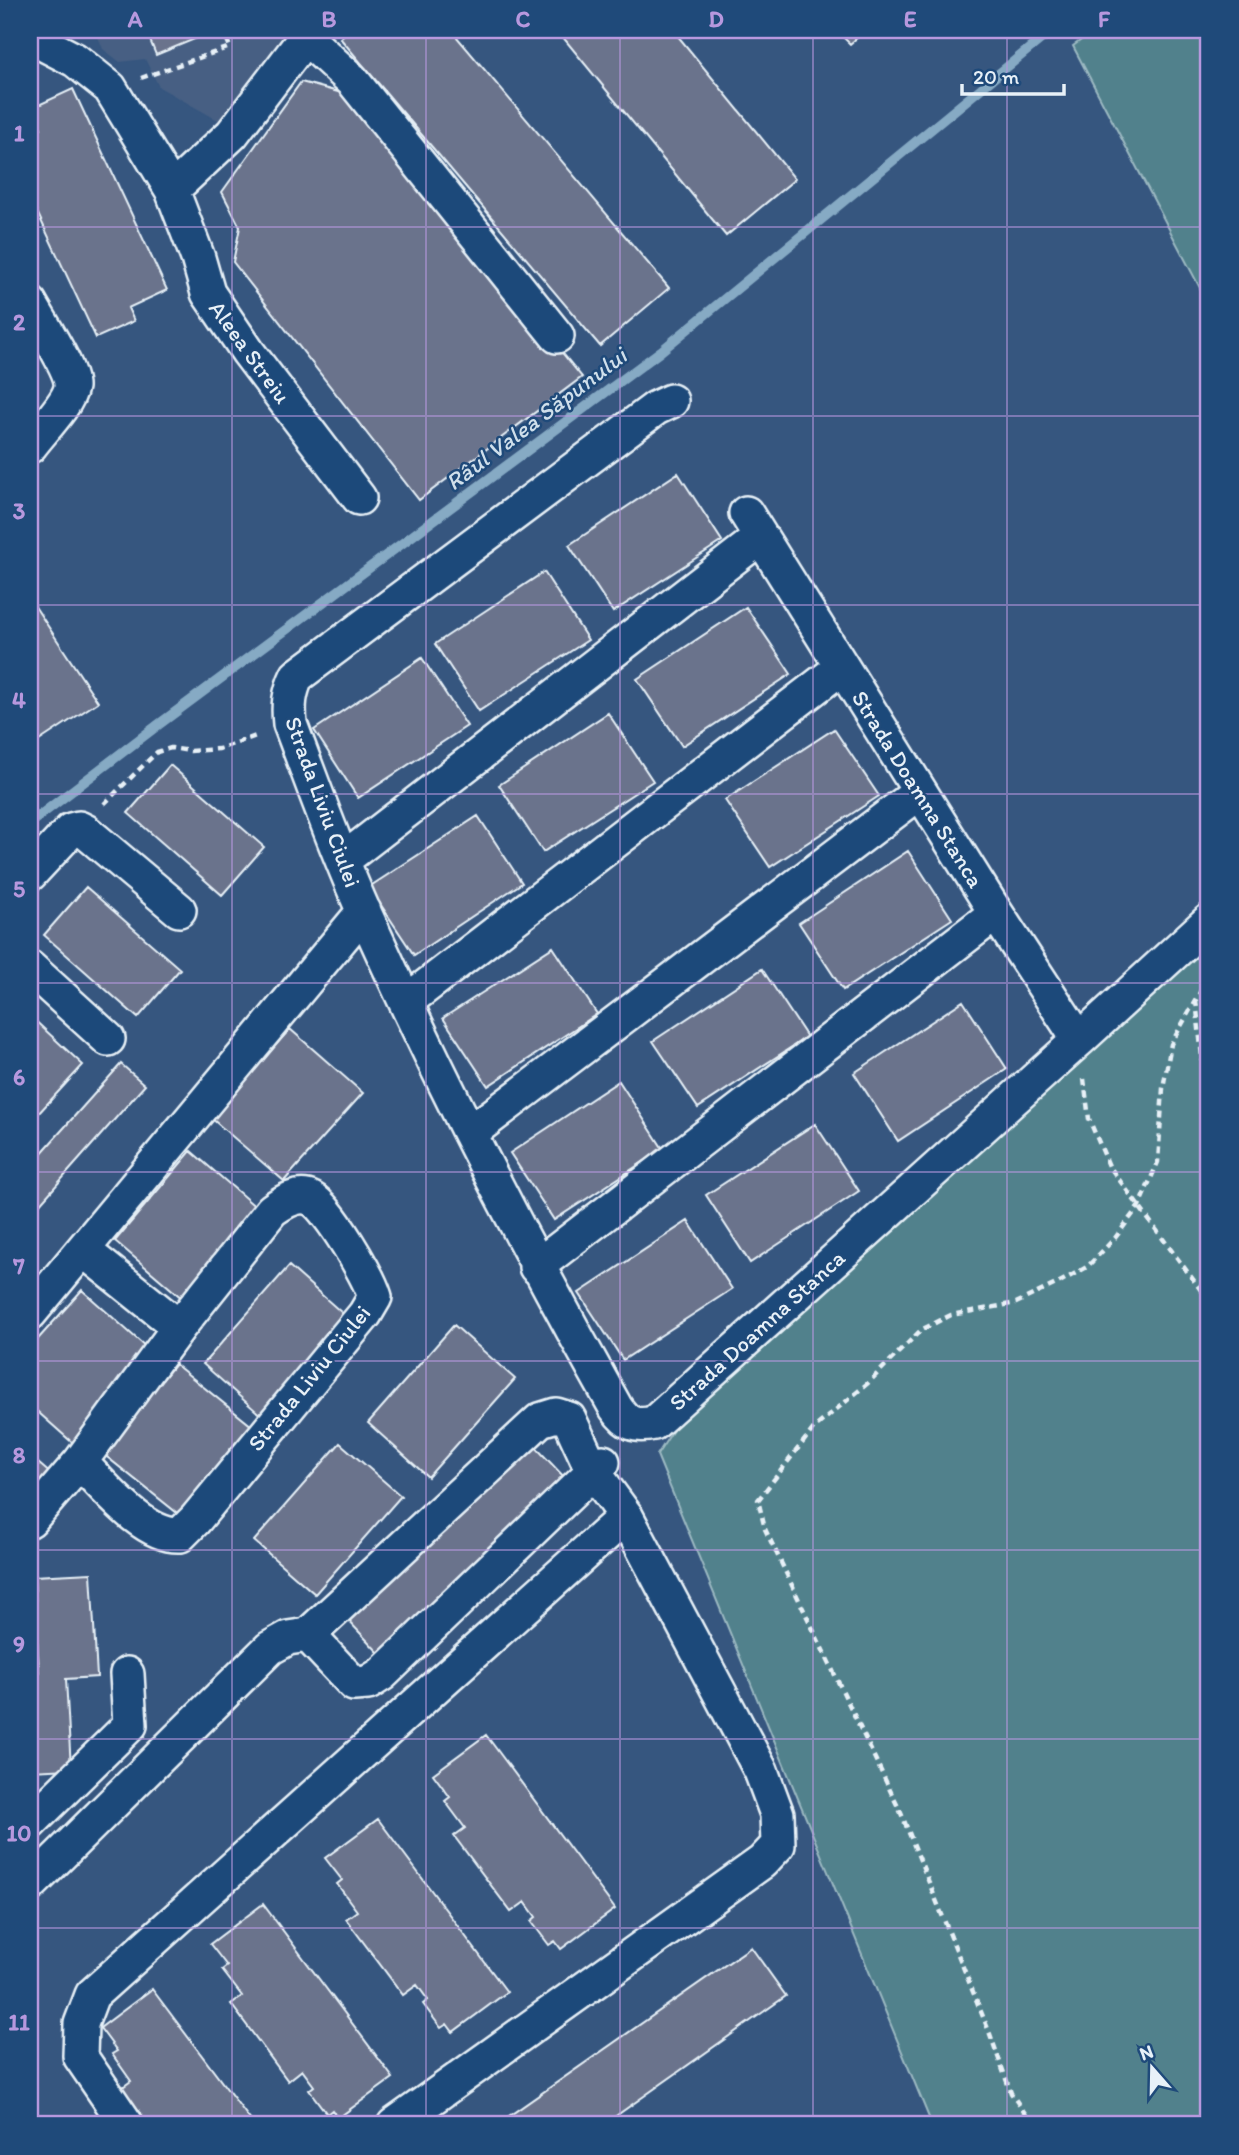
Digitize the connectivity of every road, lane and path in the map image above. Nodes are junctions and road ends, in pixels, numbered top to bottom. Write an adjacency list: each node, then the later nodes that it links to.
1 (223, 30): 4 (path)
2 (308, 34): 5 (street); 7 (street)
3 (38, 42): 4 (street, Aleea Streiu)
4 (110, 88): 5 (street, Aleea Streiu)
5 (172, 190): 10 (street, Aleea Streiu)
6 (30, 303): 9 (street)
7 (557, 336)
8 (670, 401): 12 (street, Strada Liviu Ciulei)
9 (30, 446)
10 (359, 498)
11 (842, 667): 13 (street, Strada Doamna Stanca); 15 (street, Strada Doamna Stanca); 24 (street)
12 (290, 724): 14 (path); 15 (street, Strada Liviu Ciulei)
13 (920, 792): 19 (street, Strada Doamna Stanca); 28 (street)
14 (75, 829): 16 (street); 17 (street)
15 (343, 860): 18 (street, Strada Liviu Ciulei)
16 (30, 874)
17 (179, 910)
18 (364, 911): 24 (street); 30 (street, Strada Liviu Ciulei)
19 (996, 913): 26 (street, Strada Doamna Stanca); 31 (street)
20 (1209, 921): 26 (street, Strada Doamna Stanca)
21 (30, 968): 25 (street)
22 (1209, 976): 23 (path)
23 (1196, 1000): 27 (path); 29 (path)
24 (407, 1002): 28 (street)
25 (108, 1039)
26 (1079, 1040): 29 (path); 31 (street, Strada Doamna Stanca)
27 (1209, 1124)
28 (470, 1133): 31 (street)
29 (1139, 1206): 32 (path); 45 (path)
30 (83, 1250): 33 (street, Strada Liviu Ciulei); 34 (street)
31 (536, 1267)
32 (1209, 1301)
33 (30, 1313)
34 (179, 1327): 35 (street, Strada Liviu Ciulei); 35 (street, Strada Liviu Ciulei)
35 (80, 1462): 38 (street, Strada Liviu Ciulei)
36 (598, 1466): 37 (street); 39 (street); 39 (street)
37 (626, 1516): 43 (street); 44 (street)
38 (30, 1520)
39 (308, 1635): 42 (street)
40 (127, 1674): 41 (street)
41 (30, 1823)
42 (30, 1885)
43 (127, 2125)
44 (394, 2125)
45 (1033, 2125)

